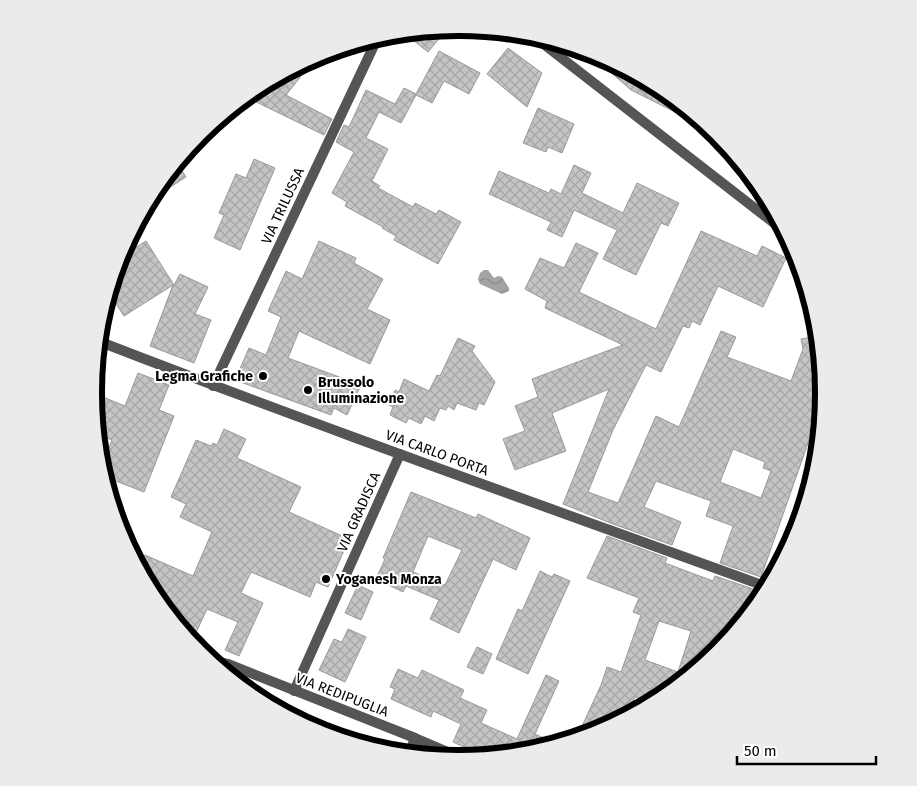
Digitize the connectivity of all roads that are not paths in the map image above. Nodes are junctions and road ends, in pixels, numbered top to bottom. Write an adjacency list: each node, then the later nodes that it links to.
1 (374, 46): 5 (street, VIA TRILUSSA)
2 (548, 47): 3 (street)
3 (770, 221)
4 (105, 344): 5 (street, VIA CARLO PORTA)
5 (213, 386): 6 (street, VIA CARLO PORTA)
6 (400, 454): 7 (street, VIA CARLO PORTA); 9 (street, VIA GRADISCA)
7 (759, 584)
8 (226, 664): 9 (street, VIA REDIPUGLIA)
9 (294, 691): 10 (street, VIA REDIPUGLIA)
10 (414, 738): 11 (street); 12 (street, VIA REDIPUGLIA)
11 (411, 747)
12 (441, 749)

